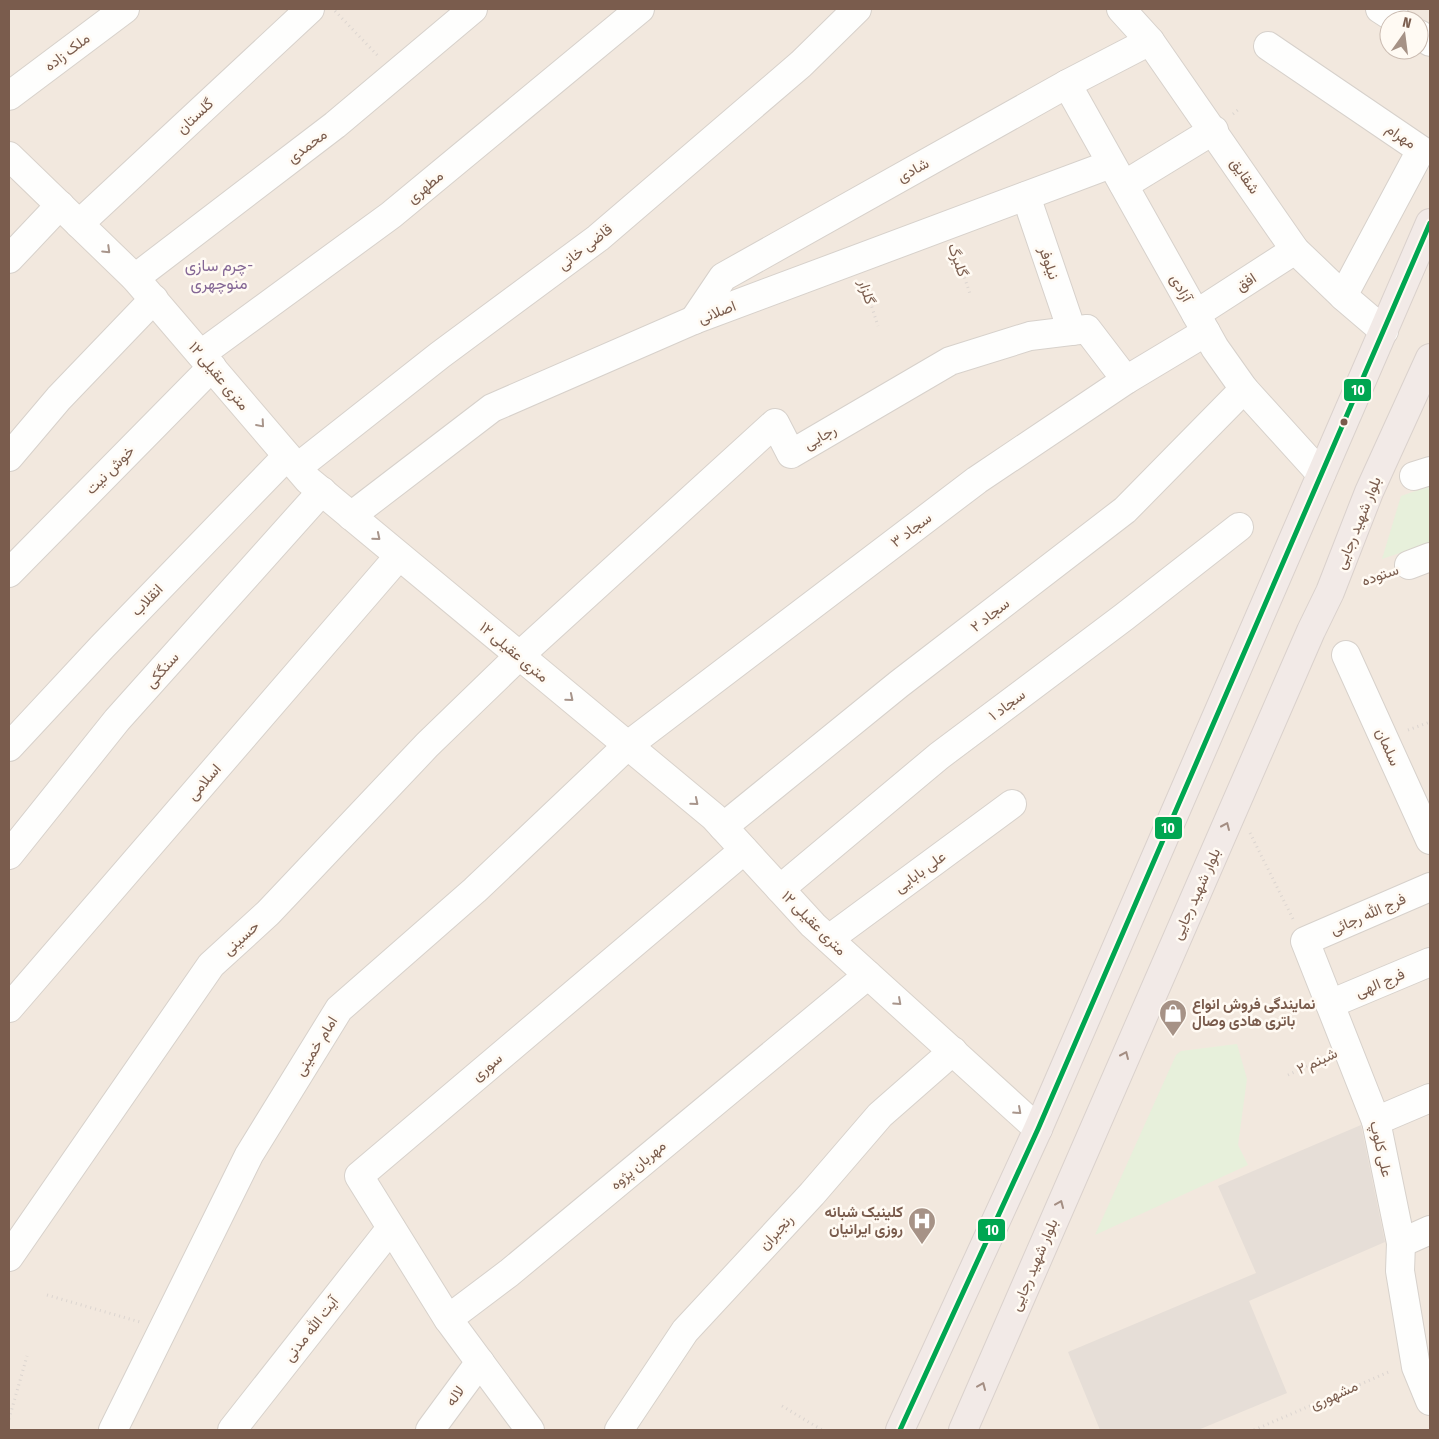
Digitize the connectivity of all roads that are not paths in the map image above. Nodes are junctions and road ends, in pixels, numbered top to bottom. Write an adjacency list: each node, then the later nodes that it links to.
1 (125, 9): 10 (street, ملک زاده)
2 (310, 9): 17 (street, گلستان)
3 (472, 9): 20 (street, محمدی)
4 (640, 9): 28 (street, مطهری)
5 (857, 9): 32 (street, قاضی خانی)
6 (1121, 9): 7 (street, شقایق)
7 (1150, 41): 9 (street, شادی); 11 (street, شقایق)
8 (1268, 46): 21 (street, مهرام)
9 (1067, 84): 13 (street, آزادی); 23 (street, شادی)
10 (9, 96)
11 (1214, 130): 13 (street, اصلانی); 18 (street, شقایق)
12 (9, 156): 15 (street, ۱۲ متری عقیلی)
13 (1117, 174): 14 (street, اصلانی); 24 (street, آزادی)
14 (1026, 196): 23 (street, اصلانی); 25 (street, نیلوفر)
15 (60, 205): 17 (street, ۱۲ متری عقیلی); 19 (street)
16 (1430, 223): 26 (highway)
17 (79, 224): 20 (street, ۱۲ متری عقیلی, one-way to 20)
18 (1295, 250): 21 (street, شقایق); 24 (street, افق)
19 (9, 259)
20 (135, 278): 22 (street, ۱۲ متری عقیلی)
21 (1343, 296): 26 (street, شقایق)
22 (154, 299): 28 (street, ۱۲ متری عقیلی); 31 (street)
23 (694, 320): 35 (street, اصلانی)
24 (1201, 323): 29 (street, سجاد ۳); 30 (street, آزادی)
25 (1072, 331): 29 (street, رجایی); 40 (street, رجایی)
26 (1384, 331): 33 (highway)
27 (1430, 358): 74 (highway, بلوار شهید رجایی, one-way to 27)
28 (206, 361): 32 (street, ۱۲ متری عقیلی, one-way to 32); 38 (street, خوش نیت)
29 (1126, 380): 41 (street, سجاد ۳)
30 (1244, 389): 33 (street, آزادی); 44 (street, سجاد ۲)
31 (9, 457)
32 (293, 461): 34 (street, ۱۲ متری عقیلی); 42 (street, انقلاب)
33 (1321, 474): 59 (highway)
34 (322, 492): 35 (street, ۱۲ متری عقیلی); 47 (street, سنگکی)
35 (351, 516): 37 (street, ۱۲ متری عقیلی, one-way to 37)
36 (1239, 527): 49 (street, سجاد ۱)
37 (399, 556): 40 (street, ۱۲ متری عقیلی); 55 (street, اسلامی)
38 (9, 572)
39 (1346, 655): 45 (street, سلمان)
40 (518, 656): 41 (street, ۱۲ متری عقیلی, one-way to 41); 63 (street, حسینی)
41 (627, 746): 44 (street, ۱۲ متری عقیلی, one-way to 44); 68 (street, امام خمینی)
42 (9, 747)
43 (1012, 804): 50 (street, علی بابایی)
44 (723, 827): 46 (street, ۱۲ متری عقیلی)
45 (1430, 840)
46 (744, 850): 49 (street, ۱۲ متری عقیلی); 60 (street, سوری)
47 (9, 854)
48 (1430, 887): 51 (street, فرج الله رجائی)
49 (780, 889): 50 (street, ۱۲ متری عقیلی)
50 (829, 939): 53 (street, ۱۲ متری عقیلی)
51 (1305, 941): 54 (street, علی کلوپ)
52 (1430, 962): 54 (street, فرج الهی)
53 (868, 974): 56 (street, ۱۲ متری عقیلی, one-way to 56); 64 (street, مهربان پژوه)
54 (1330, 1004): 58 (street, علی کلوپ)
55 (9, 1008)
56 (953, 1052): 59 (street, ۱۲ متری عقیلی, one-way to 59); 72 (street, رنجبران)
57 (1430, 1098): 58 (street)
58 (1376, 1121): 62 (street, علی کلوپ)
59 (1038, 1129): 73 (highway)
60 (391, 1228): 64 (street, سوری); 69 (street, آیت الله مدنی)
61 (1430, 1230): 62 (street)
62 (1401, 1243): 66 (street, علی کلوپ)
63 (9, 1257)
64 (448, 1319): 65 (street)
65 (480, 1362): 70 (street, لاله); 71 (street)
66 (1423, 1364): 67 (street)
67 (1430, 1401)
68 (113, 1430)
69 (232, 1430)
70 (430, 1430)
71 (530, 1430)
72 (620, 1430)
73 (900, 1430)
74 (963, 1430)

